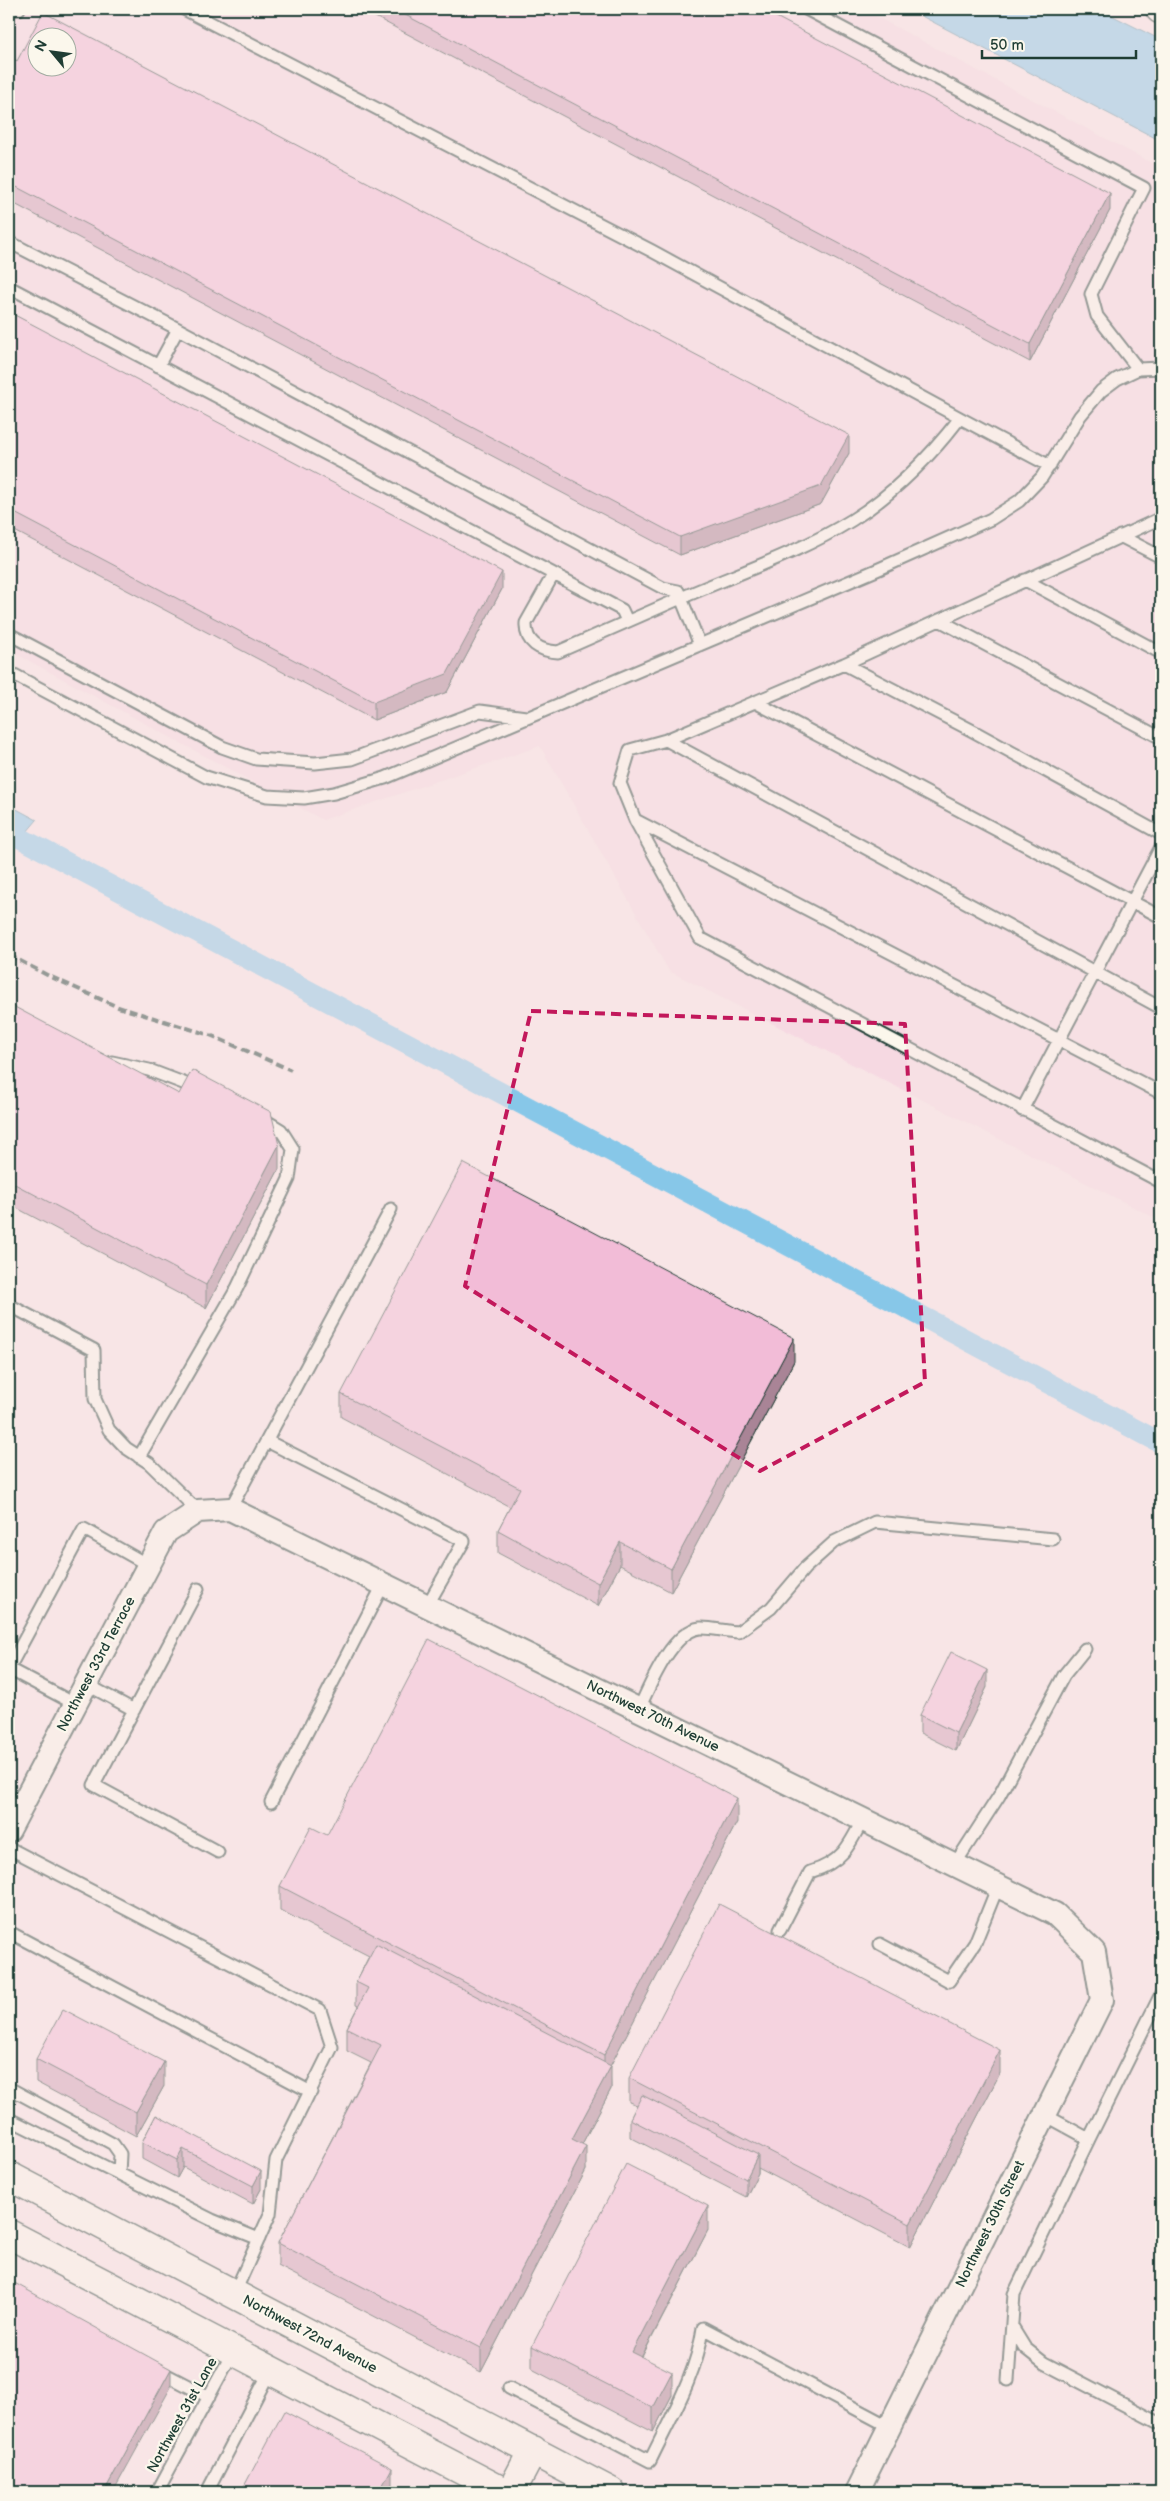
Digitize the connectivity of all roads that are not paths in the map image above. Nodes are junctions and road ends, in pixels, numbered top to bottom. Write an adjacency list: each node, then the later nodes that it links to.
1 (19, 9): 4 (lane)
2 (184, 9): 11 (lane)
3 (806, 9): 10 (lane)
4 (9, 10)
5 (9, 242): 7 (lane)
6 (9, 287): 8 (lane)
7 (178, 329): 8 (lane); 18 (lane)
8 (158, 366): 16 (lane)
9 (1161, 368): 10 (lane)
10 (1138, 369): 12 (lane)
11 (960, 418): 12 (lane); 18 (lane)
12 (1050, 466): 22 (lane)
13 (1161, 518): 14 (lane)
14 (1120, 536): 15 (lane); 17 (lane)
15 (1161, 557)
16 (552, 574): 20 (lane); 20 (lane)
17 (1025, 580): 19 (lane); 23 (lane)
18 (681, 598): 20 (lane); 22 (lane)
19 (939, 620): 24 (lane); 28 (lane)
20 (627, 621)
21 (9, 634): 27 (lane)
22 (700, 645): 27 (lane)
23 (1161, 653)
24 (844, 664): 26 (lane); 31 (lane)
25 (9, 672): 27 (lane)
26 (755, 702): 29 (lane); 33 (lane)
27 (528, 718)
28 (1161, 738)
29 (666, 740): 30 (lane); 35 (lane)
30 (635, 820): 37 (lane); 41 (lane)
31 (1161, 834)
32 (1161, 847): 33 (lane)
33 (1132, 901): 34 (lane); 35 (lane)
34 (1161, 916)
35 (1094, 971): 36 (lane); 37 (lane)
36 (1161, 1008)
37 (1059, 1040): 40 (lane); 41 (lane)
38 (99, 1055): 39 (lane)
39 (213, 1094)
40 (1161, 1094)
41 (1022, 1110): 43 (lane)
42 (256, 1115): 47 (lane)
43 (1161, 1182)
44 (391, 1209): 46 (lane)
45 (9, 1304): 47 (lane)
46 (267, 1441): 48 (lane); 54 (lane)
47 (139, 1457): 49 (lane)
48 (230, 1509): 49 (street, Northwest 70th Avenue); 52 (street, Northwest 70th Avenue)
49 (198, 1511): 51 (street, Northwest 33rd Terrace)
50 (1053, 1539): 59 (lane)
51 (148, 1565): 56 (lane); 57 (street, Northwest 33rd Terrace)
52 (383, 1584): 54 (street, Northwest 70th Avenue); 61 (lane)
53 (198, 1589): 60 (lane)
54 (428, 1606): 59 (street, Northwest 70th Avenue)
55 (1085, 1649): 66 (lane)
56 (9, 1668): 58 (lane)
57 (86, 1684): 58 (street, Northwest 33rd Terrace); 60 (lane)
58 (75, 1704): 63 (street, Northwest 33rd Terrace)
59 (639, 1709): 62 (street, Northwest 70th Avenue)
60 (134, 1710): 65 (lane)
61 (271, 1802)
62 (863, 1819): 66 (street, Northwest 70th Avenue); 68 (lane)
63 (9, 1830)
64 (9, 1848): 74 (lane)
65 (218, 1852)
66 (955, 1864): 67 (street, Northwest 70th Avenue)
67 (998, 1886): 70 (lane); 71 (street, Northwest 70th Avenue)
68 (780, 1930)
69 (9, 1932): 74 (lane)
70 (880, 1944)
71 (1094, 1952): 75 (street, Northwest 30th Street)
72 (1161, 1994): 77 (lane)
73 (9, 2088): 78 (lane)
74 (311, 2092): 81 (lane)
75 (1045, 2114): 77 (lane); 91 (street, Northwest 30th Street)
76 (9, 2119): 78 (lane)
77 (1089, 2139): 83 (lane)
78 (119, 2174): 81 (lane)
79 (9, 2176): 82 (main road, Northwest 72nd Avenue)
80 (9, 2234): 84 (main road)
81 (259, 2239): 82 (lane)
82 (234, 2294): 92 (main road, Northwest 72nd Avenue)
83 (1012, 2327): 87 (lane); 90 (lane)
84 (234, 2352): 86 (main road); 89 (lane, Northwest 31st Lane)
85 (148, 2365): 89 (lane)
86 (270, 2371): 94 (lane); 95 (main road)
87 (1008, 2380)
88 (509, 2388): 91 (lane)
89 (209, 2397): 93 (lane, Northwest 31st Lane)
90 (1161, 2424)
91 (890, 2427): 98 (street, Northwest 30th Street)
92 (533, 2450): 96 (main road); 97 (main road, Northwest 72nd Avenue)
93 (157, 2492)
94 (207, 2492)
95 (504, 2492)
96 (512, 2492)
97 (611, 2492)
98 (857, 2492)

